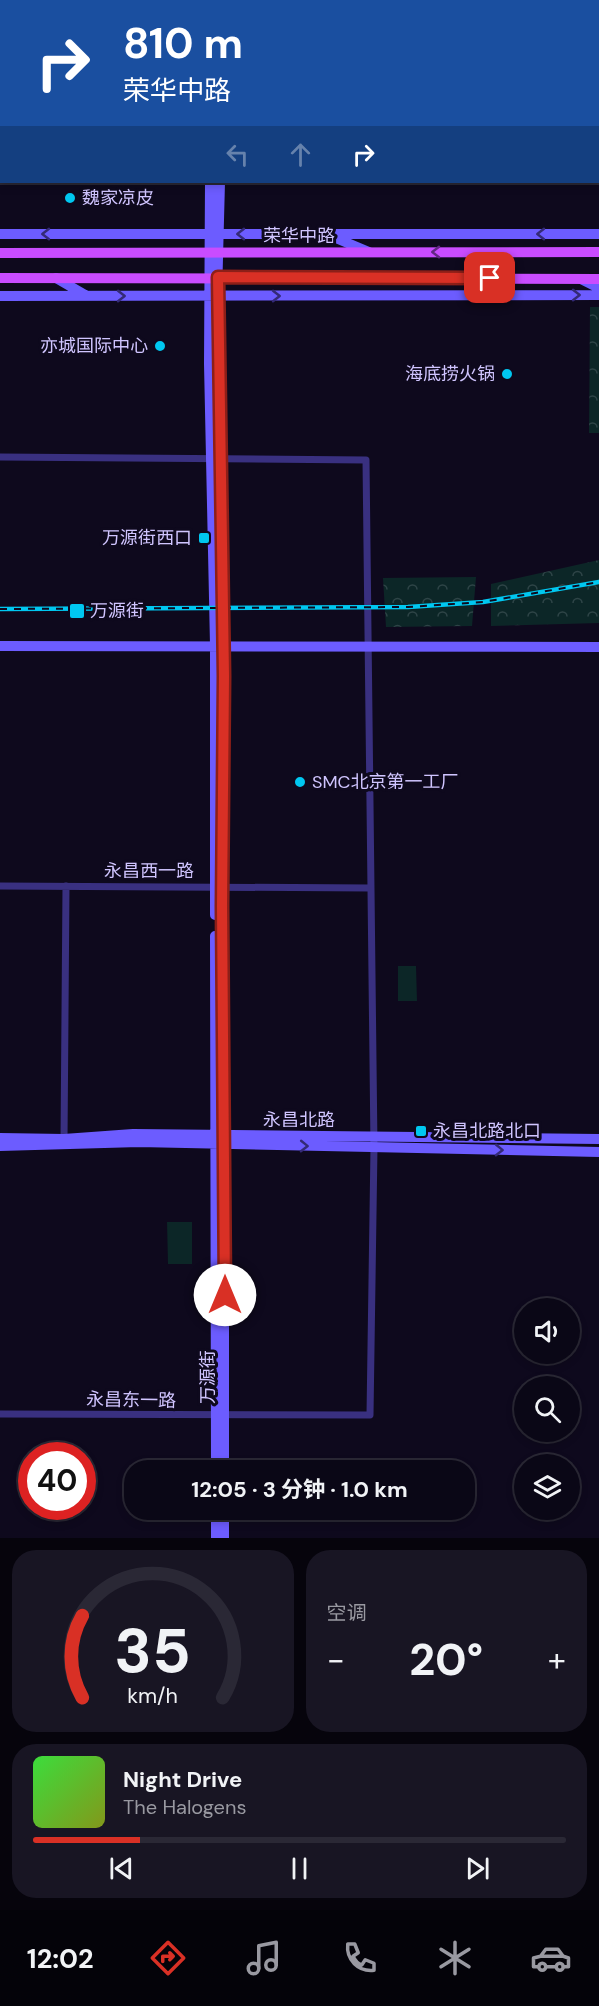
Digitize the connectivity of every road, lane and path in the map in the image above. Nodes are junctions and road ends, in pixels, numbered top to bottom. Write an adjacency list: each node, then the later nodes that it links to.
1 (210, 183): 4 (street)
2 (220, 183): 4 (street)
3 (0, 234): 4 (street, one-way to 3)
4 (214, 234): 5 (street, one-way to 4); 8 (street, 万源街)
5 (327, 234): 6 (street, one-way to 5); 9 (street)
6 (599, 234)
7 (599, 252): 9 (main road, 荣华中路, one-way to 9)
8 (214, 253): 9 (main road, 荣华中路); 10 (main road, 荣华中路); 11 (street, 万源街)
9 (369, 253)
10 (0, 254)
11 (213, 277): 13 (main road); 14 (main road); 20 (street, 万源街)
12 (0, 278): 13 (main road)
13 (56, 278): 19 (street)
14 (580, 279): 15 (main road); 16 (street)
15 (599, 279)
16 (599, 288)
17 (599, 295): 20 (street, one-way to 17)
18 (0, 296): 19 (street)
19 (88, 296): 20 (street, one-way to 20)
20 (213, 296): 22 (street, 万源街)
21 (0, 457): 22 (street)
22 (215, 458): 23 (street, 万源街); 25 (street)
23 (219, 645): 24 (street); 25 (street); 27 (street, 万源街)
24 (0, 646)
25 (369, 646): 26 (street); 30 (street)
26 (599, 647)
27 (219, 885): 29 (street, 永昌西一路); 30 (street, 永昌西一路); 33 (street, 万源街)
28 (0, 886): 29 (street, 永昌西一路)
29 (66, 886): 34 (street)
30 (370, 888): 35 (street)
31 (0, 1138): 34 (street, 永昌北路)
32 (599, 1139): 35 (street, 永昌北路)
33 (221, 1141): 34 (street, 永昌北路); 35 (street, 永昌北路); 39 (street, 万源街)
34 (64, 1142): 36 (street, 永昌北路)
35 (374, 1142): 37 (street, 永昌北路, one-way to 37); 39 (street, 永昌东一路)
36 (0, 1146)
37 (599, 1152)
38 (0, 1413): 39 (street, 永昌东一路)
39 (220, 1416): 40 (street, 万源街); 41 (street, 万源街)
40 (217, 1460)
41 (223, 1460)
42 (216, 1520): 44 (street)
43 (224, 1520): 45 (street)
44 (216, 1538)
45 (224, 1538)

